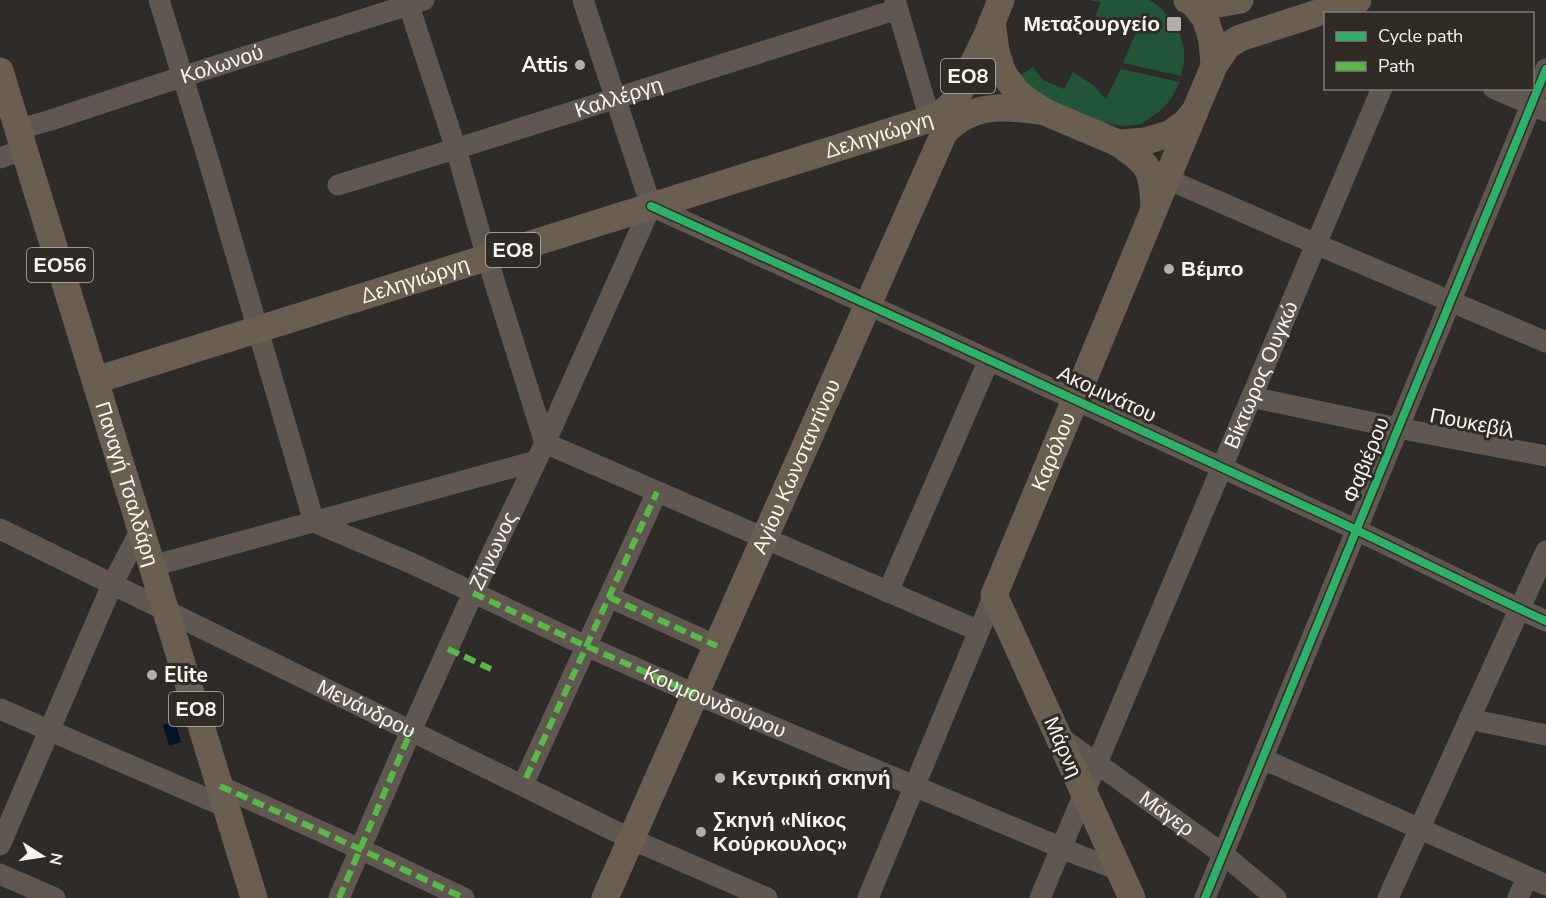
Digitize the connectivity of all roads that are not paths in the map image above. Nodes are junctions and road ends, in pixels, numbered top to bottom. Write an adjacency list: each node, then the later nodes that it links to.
1 (159, 0): 14 (street)
2 (583, 0): 17 (street)
3 (1240, 0): 5 (main road)
4 (1358, 0): 9 (main road)
5 (1190, 1): 11 (main road, ΕΟ8)
6 (413, 2): 14 (street, Κολωνού); 24 (street)
7 (897, 4): 17 (street, Καλλέργη); 21 (street)
8 (997, 11): 20 (main road, ΕΟ8); 21 (main road, Δεληγιώργη / ΕΟ8)
9 (1330, 12)
10 (1320, 16): 11 (main road)
11 (1214, 66): 19 (main road, ΕΟ8)
12 (1546, 69): 18 (street, Φαβιέρου)
13 (0, 71): 22 (main road, Παναγή Τσαλδάρη / ΕΟ56)
14 (184, 77): 22 (street, Κολωνού); 33 (street)
15 (1381, 90): 29 (street, Βίκτωρος Ουγκώ)
16 (1498, 90): 18 (street)
17 (615, 99): 24 (street, Καλλέργη); 27 (street)
18 (1539, 108): 31 (street, Φαβιέρου)
19 (1195, 111): 23 (main road, ΕΟ8); 25 (main road, Καρόλου)
20 (1045, 112): 23 (main road, ΕΟ8); 32 (main road, Αγίου Κωνσταντίνου / ΕΟ8)
21 (930, 118): 27 (main road, Δεληγιώργη / ΕΟ8)
22 (13, 143): 36 (main road, Παναγή Τσαλδάρη / ΕΟ56)
23 (1118, 143): 28 (main road, Καρόλου)
24 (456, 149): 26 (street, Καλλέργη); 30 (street)
25 (1167, 179): 28 (main road, Καρόλου); 29 (street)
26 (338, 185)
27 (651, 206): 30 (main road, Δεληγιώργη / ΕΟ8); 32 (street, Ακομινάτου); 40 (street, Ζήνωνος)
28 (1154, 211): 38 (main road, Καρόλου)
29 (1316, 244): 31 (street); 37 (street, Βίκτωρος Ουγκώ)
30 (487, 258): 33 (main road, Δεληγιώργη / ΕΟ8); 40 (street)
31 (1450, 302): 34 (street); 39 (street, Φαβιέρου)
32 (868, 304): 35 (street, Ακομινάτου); 48 (main road, Αγίου Κωνσταντίνου / ΕΟ8)
33 (258, 330): 36 (main road, Δεληγιώργη / ΕΟ8); 44 (street)
34 (1546, 342)
35 (989, 360): 38 (street, Ακομινάτου); 52 (street)
36 (96, 381): 46 (main road, Παναγή Τσαλδάρη / ΕΟ8)
37 (1251, 397): 39 (street, Πουκεβίλ); 42 (street, Βίκτωρος Ουγκώ)
38 (1076, 400): 42 (street, Ακομινάτου); 54 (main road, Καρόλου)
39 (1398, 428): 41 (street, Πουκεβίλ); 47 (street, Φαβιέρου)
40 (541, 452): 43 (street); 44 (street); 53 (street, Ζήνωνος)
41 (1546, 456)
42 (1221, 467): 47 (street, Ακομινάτου); 70 (street, Βίκτωρος Ουγκώ)
43 (657, 492): 48 (street); 55 (street)
44 (314, 522): 50 (street); 53 (street, Κουμουνδούρου)
45 (0, 529): 51 (street, Μενάνδρου)
46 (141, 529): 50 (main road, Παναγή Τσαλδάρη / ΕΟ8); 51 (street)
47 (1357, 530): 56 (street, Ακομινάτου); 69 (street, Φαβιέρου)
48 (764, 538): 52 (street); 61 (main road, Αγίου Κωνσταντίνου / ΕΟ8)
49 (1546, 551): 56 (street)
50 (152, 566): 57 (main road, Παναγή Τσαλδάρη / ΕΟ8)
51 (112, 585): 57 (street, Μενάνδρου); 65 (street)
52 (888, 592): 59 (street)
53 (473, 593): 60 (street, Κουμουνδούρου); 66 (street, Ζήνωνος)
54 (994, 595): 59 (street); 67 (main road, Μάρνη)
55 (609, 597): 60 (street); 61 (street)
56 (1520, 609): 58 (street, Ακομινάτου); 64 (street)
57 (166, 611): 66 (street, Μενάνδρου); 74 (main road, Παναγή Τσαλδάρη / ΕΟ8)
58 (1546, 621)
59 (979, 631): 72 (street)
60 (586, 646): 62 (street, Κουμουνδούρου); 71 (street)
61 (717, 646): 62 (main road, Αγίου Κωνσταντίνου / ΕΟ8)
62 (695, 694): 72 (street, Κουμουνδούρου); 76 (main road, Αγίου Κωνσταντίνου / ΕΟ8)
63 (0, 710): 65 (street)
64 (1470, 719): 68 (street); 75 (street)
65 (50, 731): 74 (street); 77 (street)
66 (411, 731): 76 (street, Μενάνδρου); 79 (street, Ζήνωνος)
67 (1057, 733): 70 (street, Μάγερ); 73 (main road, Μάρνη)
68 (1546, 735)
69 (1263, 759): 75 (street); 80 (street, Φαβιέρου)
70 (1096, 762): 73 (street, Βίκτωρος Ουγκώ); 80 (street, Μάγερ)
71 (526, 778)
72 (915, 786): 78 (street, Κουμουνδούρου); 91 (street)
73 (1084, 793): 78 (street, Βίκτωρος Ουγκώ); 81 (main road, Μάρνη)
74 (223, 797): 79 (street); 86 (main road, Παναγή Τσαλδάρη / ΕΟ8)
75 (1420, 829): 83 (street); 96 (street)
76 (631, 839): 84 (street, Μενάνδρου); 89 (main road, Αγίου Κωνσταντίνου / ΕΟ8)
77 (0, 845)
78 (1061, 847): 81 (street, Κουμουνδούρου); 92 (street, Βίκτωρος Ουγκώ)
79 (360, 849): 87 (street, Ζήνωνος); 88 (street)
80 (1223, 854): 94 (street, Φαβιέρου); 95 (street, Μάγερ)
81 (1119, 870): 93 (main road, Μάρνη)
82 (0, 874): 85 (street)
83 (1537, 881): 97 (street)
84 (732, 891): 90 (street, Μενάνδρου)
85 (55, 898)
86 (254, 898)
87 (339, 898)
88 (464, 898)
89 (605, 898)
90 (767, 898)
91 (868, 898)
92 (1040, 898)
93 (1132, 898)
94 (1205, 898)
95 (1276, 898)
96 (1388, 898)
97 (1518, 898)

